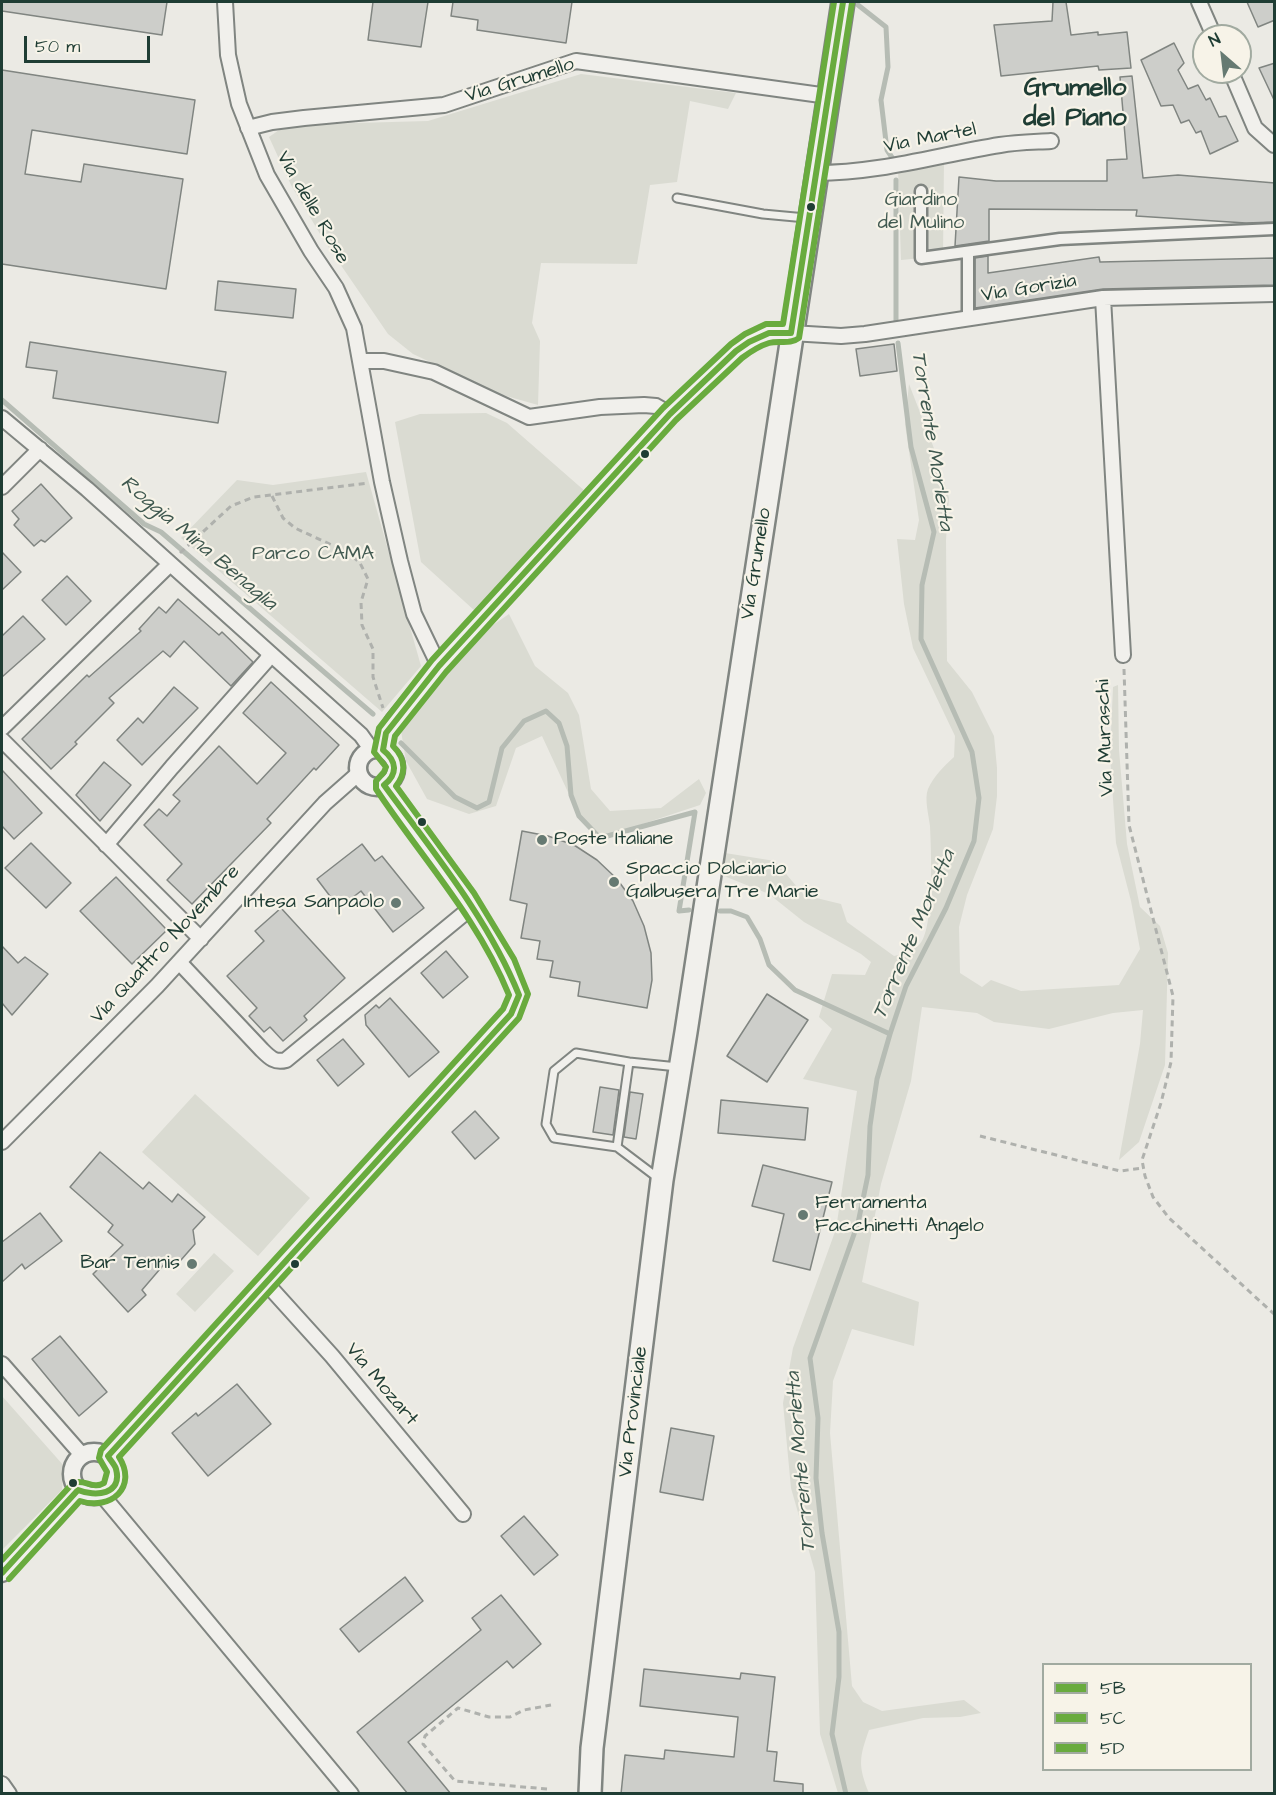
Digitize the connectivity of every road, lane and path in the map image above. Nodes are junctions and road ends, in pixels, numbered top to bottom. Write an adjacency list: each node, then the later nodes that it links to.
1 (225, 2): 7 (street, Via delle Rose)
2 (843, 2): 6 (main road, Via Grumello)
3 (1199, 2): 4 (street)
4 (1209, 24)
5 (1236, 84): 9 (street)
6 (828, 96): 7 (street, Via Grumello); 10 (main road, Via Grumello)
7 (248, 128): 20 (street, Via delle Rose)
8 (1051, 141): 10 (street, Via Martel)
9 (1275, 145)
10 (816, 173): 13 (main road, Via Grumello)
11 (921, 191): 15 (street)
12 (677, 198): 13 (lane)
13 (809, 218): 19 (main road, Via Grumello)
14 (1275, 229): 15 (street)
15 (968, 252): 18 (street)
16 (1275, 294): 17 (street, Via Gorizia)
17 (1103, 298): 18 (street, Via Gorizia); 29 (street, Via Muraschi)
18 (968, 319): 19 (street, Via Gorizia)
19 (791, 333): 21 (street); 41 (main road, Via Grumello)
20 (361, 361): 21 (street); 24 (street, Via delle Rose)
21 (670, 414): 30 (street)
22 (2, 418): 23 (street)
23 (40, 449): 25 (street); 27 (street)
24 (382, 482): 26 (path); 30 (street, Via delle Rose)
25 (2, 487)
26 (272, 495): 27 (path); 31 (path)
27 (173, 560): 28 (street); 32 (street)
28 (270, 654): 34 (street); 37 (street)
29 (1123, 655): 47 (path, Via Muraschi)
30 (439, 666): 31 (street)
31 (394, 721): 34 (street)
32 (2, 728)
33 (2, 740): 37 (street)
34 (377, 750): 35 (street); 36 (street)
35 (358, 773): 36 (street); 39 (street, Via Quattro Novembre)
36 (384, 785): 38 (street)
37 (106, 845): 39 (street)
38 (472, 907): 40 (street); 49 (street)
39 (201, 939): 40 (street, Via Quattro Novembre)
40 (179, 962): 45 (street, Via Quattro Novembre)
41 (687, 1032): 43 (main road, Via Provinciale)
42 (629, 1062): 43 (lane); 46 (lane); 46 (lane)
43 (681, 1067): 48 (main road, Via Provinciale)
44 (980, 1136): 47 (path)
45 (2, 1142)
46 (617, 1147): 48 (lane)
47 (1143, 1168): 50 (path)
48 (662, 1180): 63 (main road, Via Provinciale)
49 (266, 1283): 53 (street); 56 (street, Via Mozart)
50 (1275, 1314)
51 (3, 1369): 52 (street)
52 (82, 1455): 53 (street); 54 (street)
53 (108, 1456): 55 (street)
54 (78, 1490): 55 (street); 57 (street)
55 (102, 1495): 62 (street)
56 (463, 1514)
57 (2, 1573)
58 (551, 1705): 60 (path)
59 (2, 1784): 61 (street)
60 (547, 1789)
61 (9, 1794)
62 (351, 1794)
63 (590, 1794)

